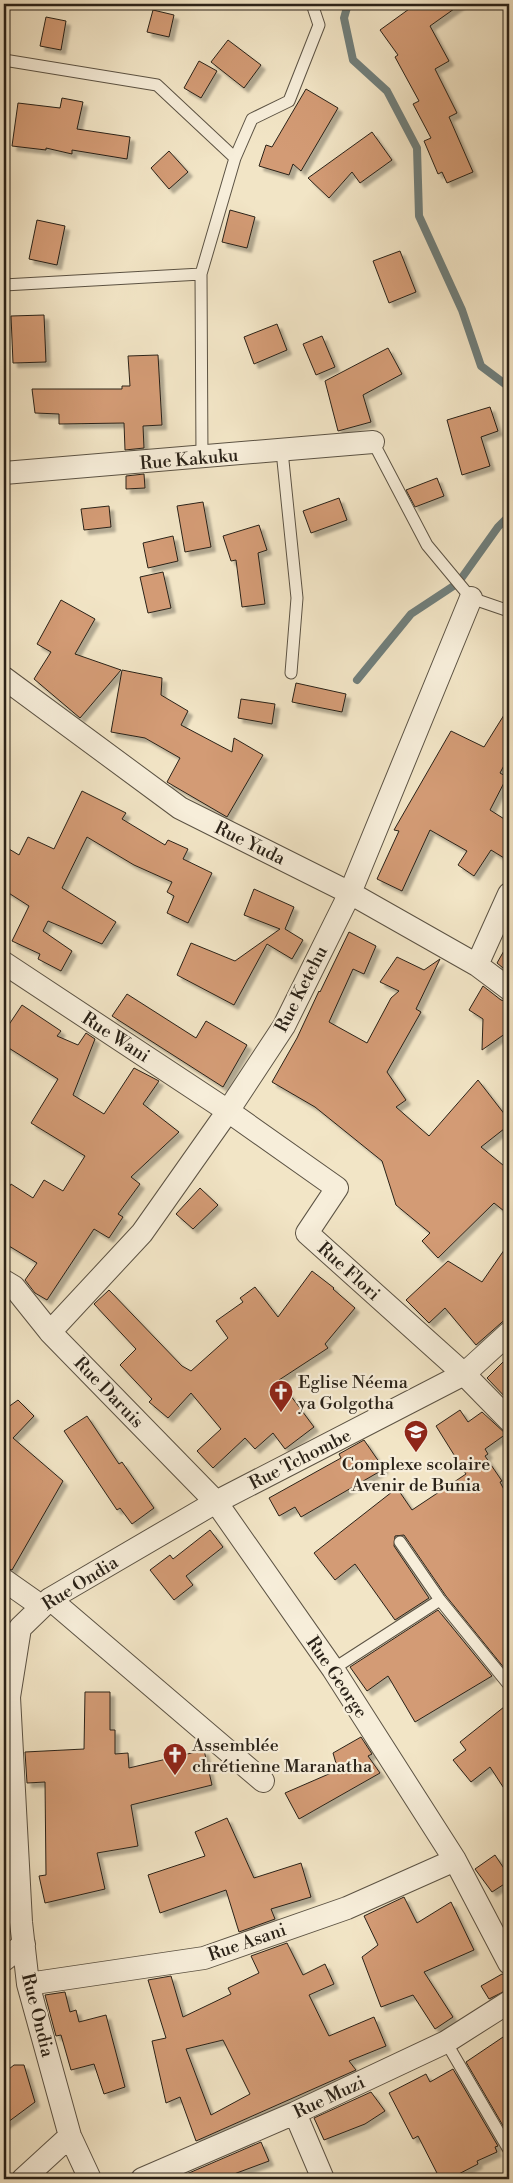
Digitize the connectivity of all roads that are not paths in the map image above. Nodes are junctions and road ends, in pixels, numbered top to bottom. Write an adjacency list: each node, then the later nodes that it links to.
1 (312, 4): 3 (lane)
2 (4, 60): 3 (lane)
3 (234, 158): 4 (lane)
4 (201, 274): 5 (lane); 8 (lane)
5 (4, 285)
6 (373, 442): 7 (street, Rue Kakuku); 10 (lane)
7 (282, 451): 8 (street, Rue Kakuku); 12 (lane)
8 (202, 458): 9 (street, Rue Kakuku)
9 (4, 473)
10 (471, 598): 11 (lane); 14 (street, Rue Ketchu)
11 (509, 611)
12 (292, 673)
13 (4, 678): 14 (street, Rue Yuda)
14 (350, 893): 17 (street, Rue Yuda); 19 (street, Rue Ketchu)
15 (509, 894): 17 (street)
16 (4, 963): 19 (street, Rue Wani)
17 (477, 965): 18 (street, Rue Yuda)
18 (509, 989)
19 (228, 1111): 21 (street, Rue Ketchu); 23 (street, Rue Flori)
20 (4, 1281): 21 (street, Rue Daruis)
21 (50, 1332): 25 (street, Rue Daruis)
22 (509, 1333): 23 (street, Rue Tchombe)
23 (464, 1374): 24 (street); 25 (street, Rue Tchombe)
24 (509, 1420)
25 (216, 1502): 29 (street, Rue Ondia); 30 (street, Rue George)
26 (400, 1542): 28 (lane)
27 (4, 1580): 29 (street)
28 (440, 1600): 30 (lane); 31 (lane)
29 (45, 1602): 32 (street); 35 (street, Rue Ondia)
30 (333, 1669): 33 (street, Rue George)
31 (509, 1685)
32 (264, 1780)
33 (455, 1860): 38 (street, Rue George); 39 (street, Rue Asani)
34 (4, 1908): 35 (street)
35 (21, 1922): 36 (street, Rue Ondia)
36 (24, 1944): 37 (street); 39 (street, Rue Ondia)
37 (4, 1960)
38 (509, 1962)
39 (28, 1984): 43 (street, Rue Ondia)
40 (509, 2002): 41 (street, Rue Muzi)
41 (446, 2042): 42 (street, Rue Muzi); 44 (lane)
42 (295, 2113): 47 (street, Rue Muzi); 48 (street)
43 (70, 2136): 45 (street); 46 (street, Rue Ondia)
44 (509, 2150)
45 (23, 2179)
46 (90, 2179)
47 (142, 2179)
48 (323, 2179)

